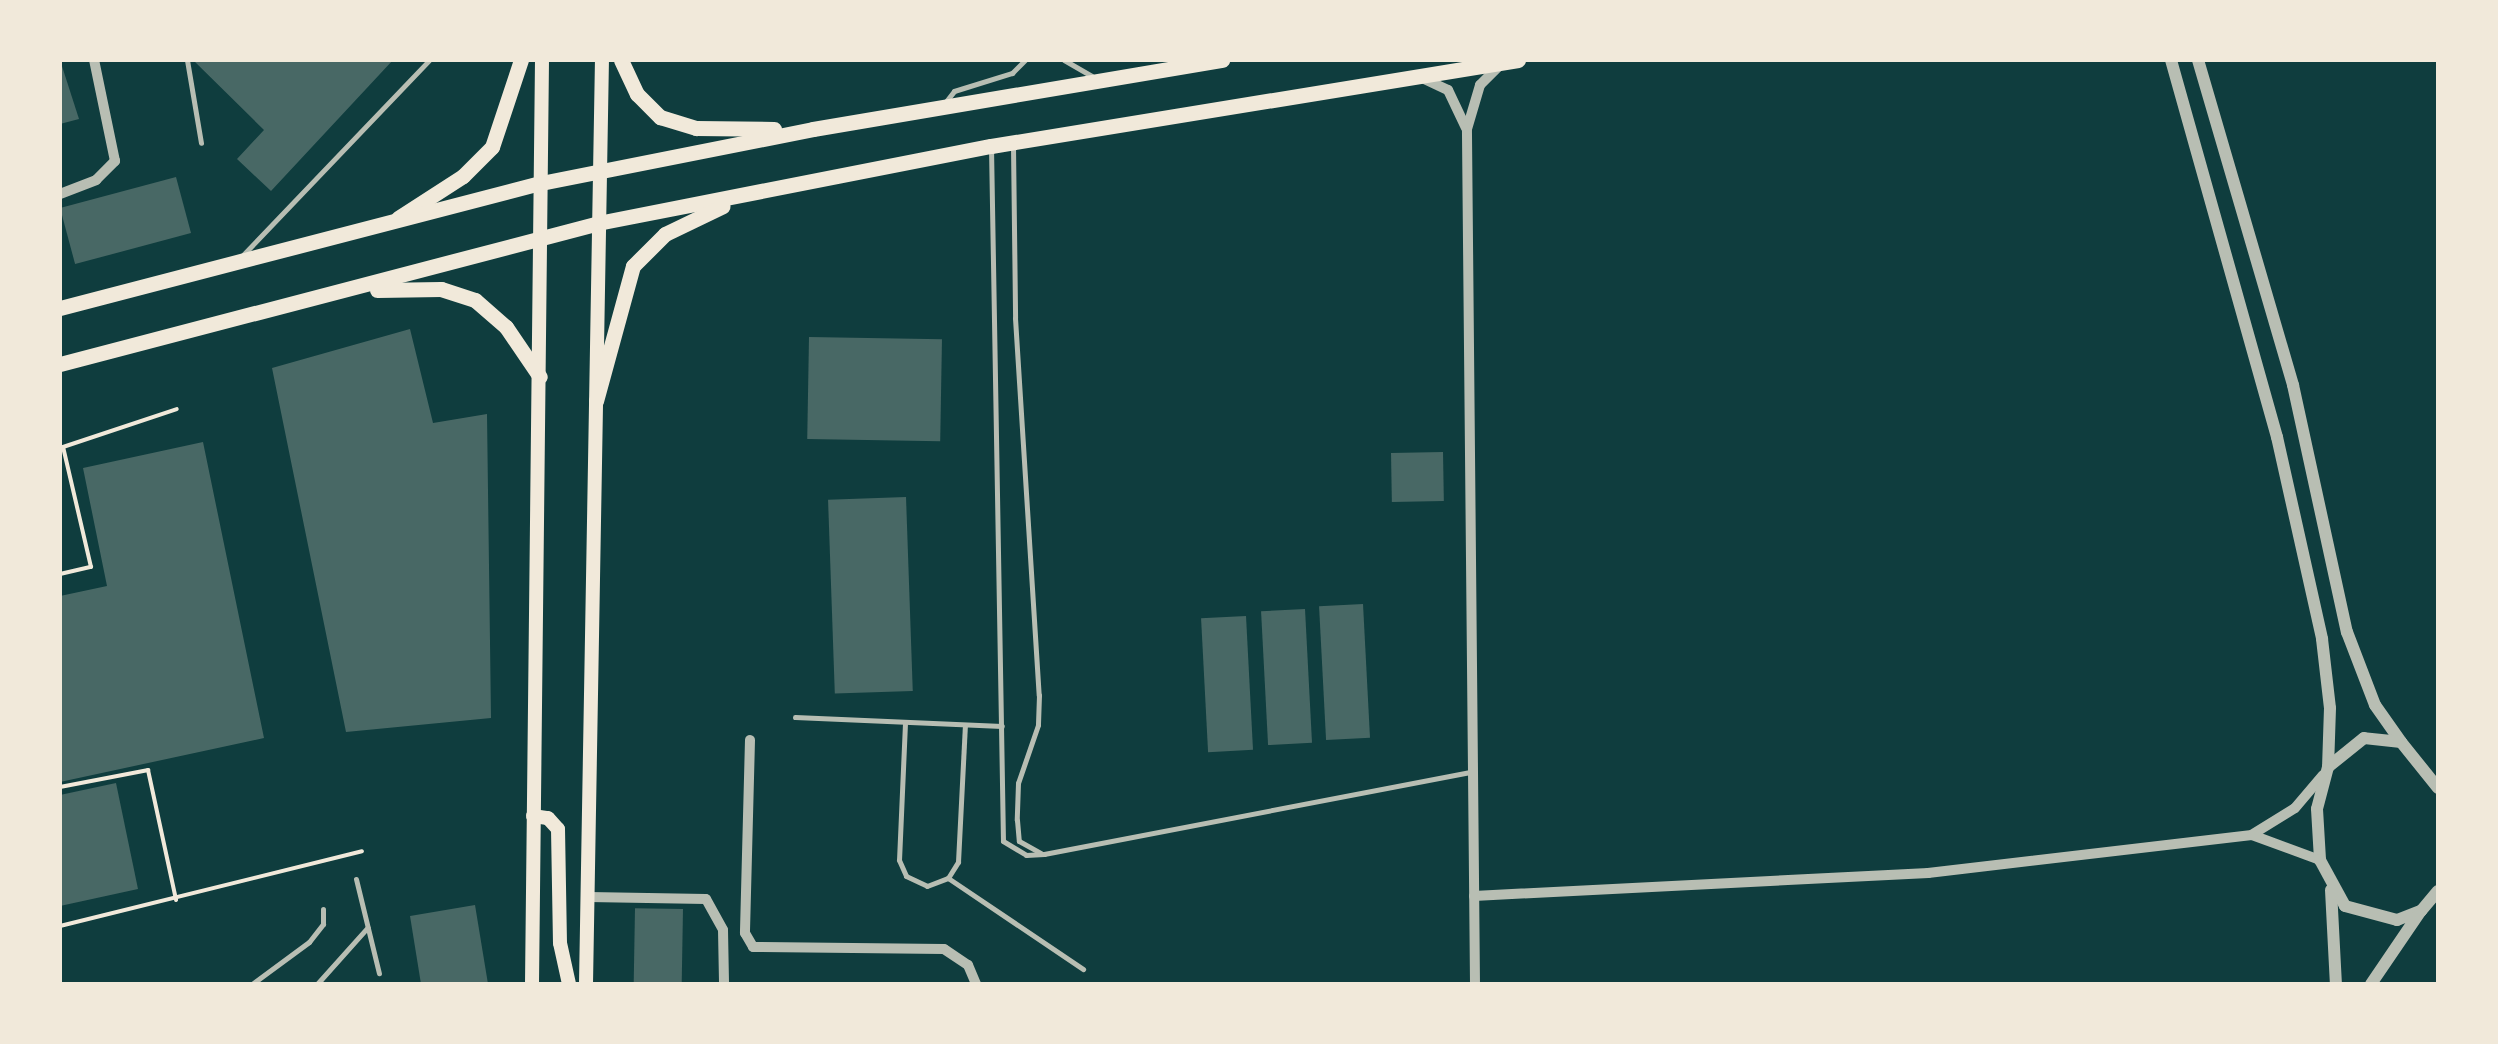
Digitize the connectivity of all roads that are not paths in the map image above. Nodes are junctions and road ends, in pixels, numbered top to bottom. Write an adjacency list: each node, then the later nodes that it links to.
1 (94, 60): 25 (street)
2 (187, 60): 20 (lane)
3 (428, 60): 29 (lane)
4 (521, 60): 27 (main road)
5 (542, 60): 23 (main road)
6 (602, 60): 22 (main road)
7 (620, 60): 17 (main road)
8 (1026, 60): 16 (lane)
9 (1064, 60): 15 (lane)
10 (1222, 60): 15 (main road)
11 (2171, 60): 36 (street)
12 (2198, 60): 35 (street)
13 (1513, 61): 14 (main road); 18 (street)
14 (1418, 76): 18 (street); 19 (main road)
15 (1110, 78): 16 (main road)
16 (943, 106): 17 (main road)
17 (813, 128): 22 (main road)
18 (1467, 129): 43 (street)
19 (1013, 142): 21 (main road); 48 (lane)
20 (201, 143)
21 (991, 146): 24 (main road); 40 (lane)
22 (604, 170): 23 (main road); 26 (main road)
23 (541, 183): 27 (main road); 28 (main road)
24 (757, 192): 26 (main road); 34 (main road)
25 (60, 194)
26 (603, 222): 28 (main road); 34 (main road)
27 (386, 226): 29 (main road)
28 (540, 236): 30 (main road); 33 (main road)
29 (230, 268): 31 (main road)
30 (348, 291): 32 (main road); 33 (main road)
31 (60, 308)
32 (60, 364)
33 (540, 377): 46 (main road)
34 (596, 401): 55 (main road)
35 (2304, 432): 36 (street); 42 (street)
36 (2277, 437): 44 (street)
37 (795, 717): 38 (lane)
38 (904, 723): 39 (lane); 50 (lane)
39 (965, 725): 40 (lane); 50 (lane)
40 (1002, 726): 48 (lane)
41 (750, 740): 67 (street)
42 (2401, 742): 44 (street); 45 (street)
43 (1473, 771): 48 (lane); 54 (street)
44 (2326, 771): 47 (street); 49 (street)
45 (2438, 788)
46 (533, 816): 63 (main road); 64 (main road)
47 (2252, 834): 49 (street); 54 (street)
48 (1044, 854)
49 (2320, 860): 52 (street)
50 (948, 878): 59 (lane)
51 (356, 880): 58 (lane)
52 (2330, 888): 57 (street); 69 (street)
53 (2437, 894): 57 (street)
54 (1474, 896): 68 (street)
55 (589, 897): 65 (main road); 66 (street)
56 (322, 910): 61 (lane)
57 (2421, 912): 70 (street)
58 (368, 926): 60 (lane); 62 (lane)
59 (1083, 969)
60 (379, 973)
61 (252, 984)
62 (317, 984)
63 (532, 984)
64 (569, 984)
65 (586, 984)
66 (724, 984)
67 (976, 984)
68 (1475, 984)
69 (2336, 984)
70 (2371, 984)

